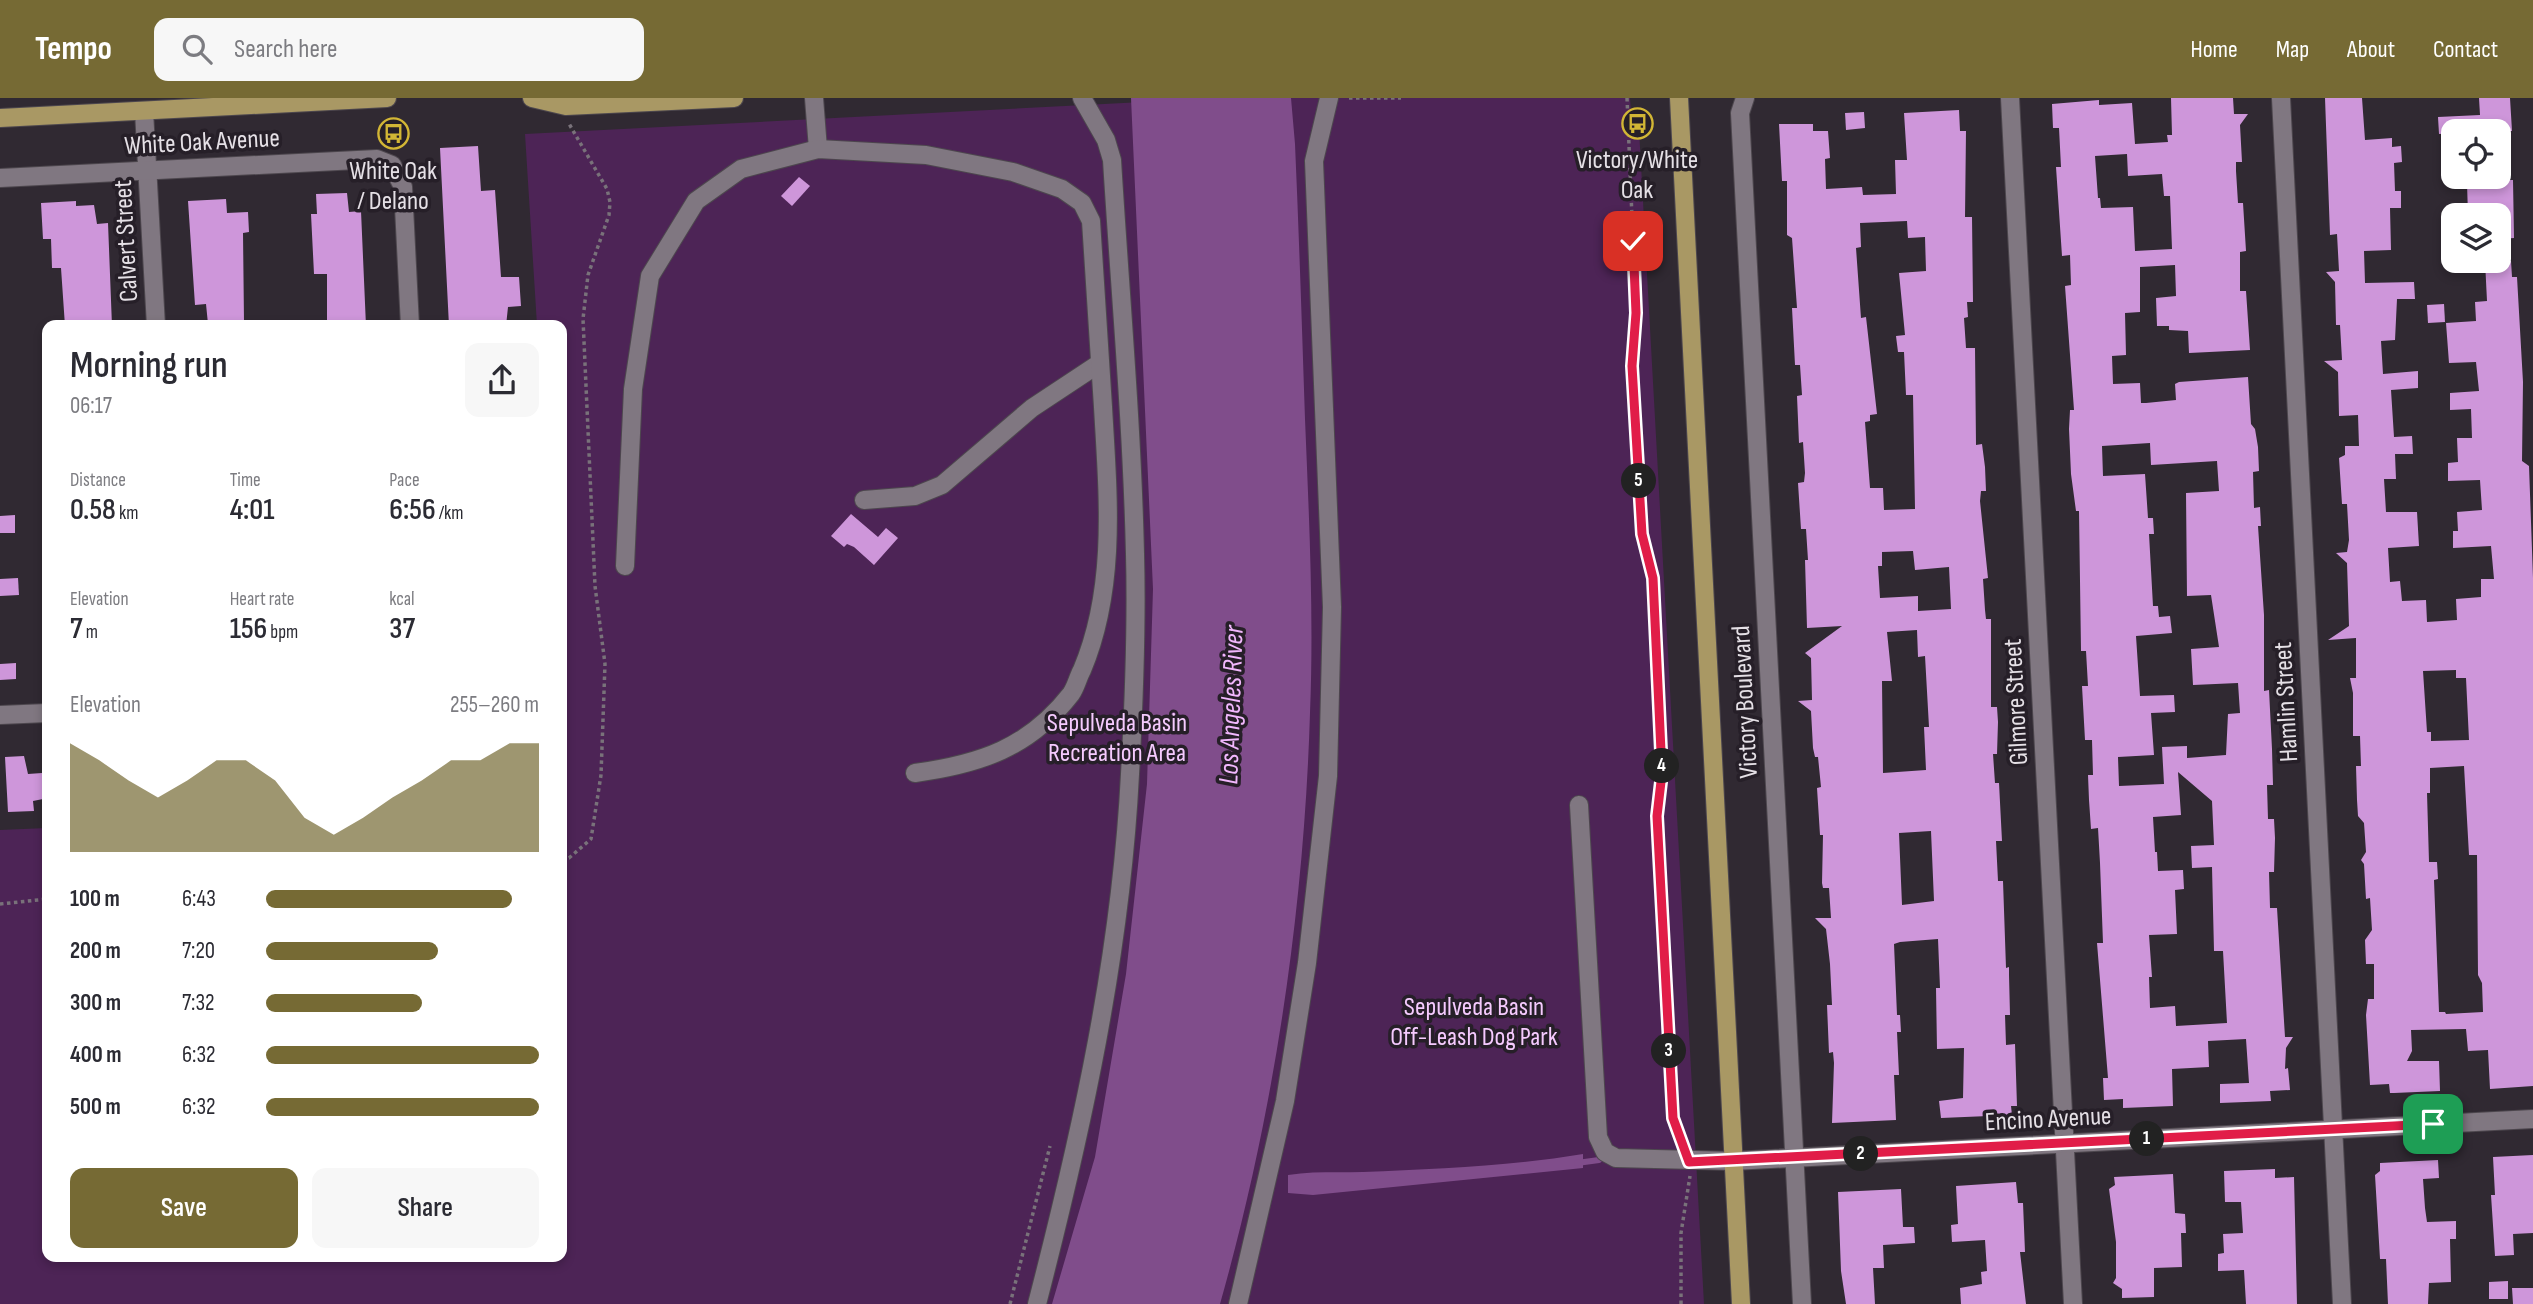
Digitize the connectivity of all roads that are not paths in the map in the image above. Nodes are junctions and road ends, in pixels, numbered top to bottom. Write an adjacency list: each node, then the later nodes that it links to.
1 (387, 98): 11 (main road, White Oak Avenue)
2 (531, 98): 3 (main road)
3 (734, 98)
4 (814, 98): 13 (street)
5 (1082, 98): 30 (street)
6 (1329, 98): 31 (street)
7 (1679, 98): 29 (main road, Victory Boulevard)
8 (1745, 98): 28 (street, Victory Boulevard)
9 (2010, 98): 27 (street, Gilmore Street)
10 (2281, 98): 26 (street, Hamlin Street)
11 (144, 111): 12 (main road, White Oak Avenue); 14 (street, Calvert Street)
12 (0, 118)
13 (818, 149): 18 (street); 20 (street)
14 (148, 170): 15 (street, White Oak Avenue); 16 (street, Calvert Street); 17 (street, White Oak Avenue)
15 (0, 178)
16 (156, 320)
17 (411, 320)
18 (1100, 363): 19 (street); 23 (street)
19 (864, 500)
20 (625, 566)
21 (42, 713): 22 (street)
22 (0, 715)
23 (915, 773)
24 (1580, 805): 29 (street, Encino Avenue)
25 (2533, 1119): 26 (street, Encino Avenue)
26 (2333, 1129): 27 (street, Encino Avenue); 35 (street, Hamlin Street)
27 (2064, 1143): 28 (street, Encino Avenue); 34 (street, Gilmore Street)
28 (1794, 1158): 29 (street, Encino Avenue); 33 (street, Victory Boulevard)
29 (1733, 1161): 32 (main road, Victory Boulevard)
30 (1037, 1304)
31 (1238, 1304)
32 (1741, 1304)
33 (1802, 1304)
34 (2073, 1304)
35 (2342, 1304)

